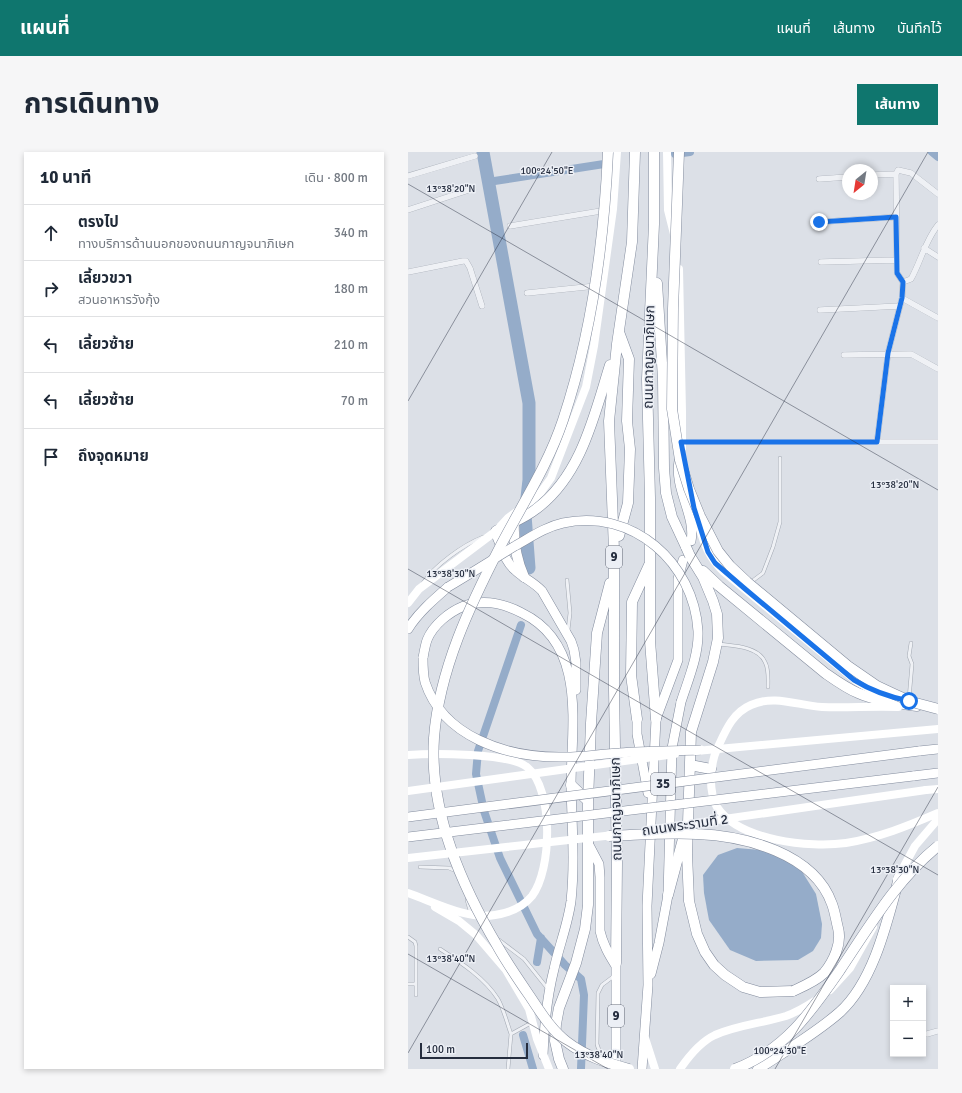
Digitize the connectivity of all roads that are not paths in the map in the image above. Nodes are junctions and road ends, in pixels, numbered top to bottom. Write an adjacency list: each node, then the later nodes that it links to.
1 (608, 152): 109 (highway, bridge)
2 (617, 152): 15 (main road)
3 (635, 152): 35 (highway, ถนนกาญจนาภิเษก / 9)
4 (654, 152): 19 (highway, ถนนกาญจนาภิเษก / 9)
5 (668, 152): 42 (main road)
6 (678, 152): 60 (highway, bridge)
7 (475, 156): 9 (street)
8 (896, 174): 10 (street); 14 (street); 17 (street)
9 (408, 176)
10 (878, 176)
11 (842, 177): 12 (street)
12 (819, 179)
13 (469, 190): 16 (street)
14 (938, 194)
15 (613, 209): 21 (street); 28 (main road)
16 (408, 210)
17 (896, 217): 18 (street); 24 (street)
18 (819, 222)
19 (654, 224): 47 (highway); 48 (highway, ถนนกาญจนาภิเษก / 9)
20 (938, 224): 22 (street)
21 (510, 226)
22 (924, 248): 23 (street); 27 (street)
23 (938, 257)
24 (896, 260): 25 (street); 27 (street)
25 (821, 262)
26 (408, 272): 31 (street)
27 (903, 282): 30 (street)
28 (602, 286): 29 (street); 44 (main road, bridge)
29 (528, 293)
30 (902, 298): 32 (street); 34 (street)
31 (482, 306)
32 (900, 306): 33 (street); 37 (street)
33 (820, 310)
34 (938, 318)
35 (618, 331): 36 (highway, ถนนกาญจนาภิเษก / 9); 46 (highway, ถนนกาญจนาภิเษก / 9)
36 (616, 344): 44 (highway); 46 (highway, ถนนกาญจนาภิเษก / 9)
37 (888, 353): 38 (street); 39 (street); 40 (street)
38 (844, 355)
39 (938, 369)
40 (877, 442): 41 (street); 42 (street)
41 (938, 442)
42 (681, 444): 47 (highway); 52 (main road)
43 (780, 458): 52 (lane)
44 (513, 520): 45 (highway); 50 (highway)
45 (496, 532): 50 (highway); 53 (main road)
46 (614, 550): 49 (highway, ถนนกาญจนาภิเษก / 9)
47 (689, 553): 57 (highway); 60 (highway); 63 (highway)
48 (650, 562): 62 (highway, ถนนกาญจนาภิเษก); 63 (highway, ถนนกาญจนาภิเษก / 9)
49 (614, 569): 74 (highway); 93 (highway, ถนนกาญจนาภิเษก / 9)
50 (524, 577): 55 (highway)
51 (567, 580): 55 (lane)
52 (744, 588): 59 (main road)
53 (409, 598)
54 (408, 629): 88 (highway, bridge)
55 (568, 635): 61 (highway)
56 (911, 643): 59 (lane)
57 (717, 644): 58 (lane); 68 (highway)
58 (768, 687)
59 (909, 701): 60 (main road)
60 (936, 707): 69 (main road)
61 (574, 709): 66 (highway, bridge); 71 (highway)
62 (637, 719): 75 (highway, ถนนกาญจนาภิเษก)
63 (656, 719): 75 (highway, ถนนกาญจนาภิเษก / 9)
64 (938, 729): 66 (main road, 35, bridge)
65 (938, 749): 77 (highway, 35, bridge)
66 (701, 750): 73 (main road, 35, bridge)
67 (408, 755): 89 (main road)
68 (690, 765): 69 (highway); 79 (highway)
69 (711, 769): 76 (main road)
70 (938, 773): 81 (highway, ถนนพระรามที่ 2 / 35, bridge)
71 (571, 785): 74 (highway); 97 (highway)
72 (938, 789): 80 (main road, ถนนพระรามที่ 2, bridge)
73 (408, 791)
74 (588, 801): 82 (highway)
75 (651, 811): 96 (highway, ถนนกาญจนาภิเษก / 9)
76 (938, 813)
77 (408, 816)
78 (938, 819): 86 (main road)
79 (688, 822): 80 (highway, bridge); 88 (highway)
80 (609, 836): 84 (main road, ถนนพระรามที่ 2, bridge)
81 (408, 837)
82 (589, 845): 93 (highway); 108 (highway)
83 (938, 846): 113 (highway, bridge)
84 (408, 858)
85 (420, 867): 89 (lane)
86 (900, 874): 112 (main road); 114 (highway)
87 (408, 893): 89 (main road); 99 (main road)
88 (668, 895): 96 (highway)
89 (472, 916)
90 (486, 935): 97 (lane)
91 (408, 937): 95 (lane)
92 (440, 949): 101 (lane)
93 (616, 968): 105 (highway, ถนนกาญจนาภิเษก / 9); 105 (lane)
94 (408, 984): 95 (lane)
95 (416, 984): 98 (lane)
96 (648, 985): 103 (highway, ถนนกาญจนาภิเษก / 9)
97 (549, 991): 104 (highway)
98 (416, 996)
99 (529, 1024): 101 (lane); 104 (main road)
100 (938, 1031): 102 (street)
101 (510, 1034): 106 (lane)
102 (927, 1034)
103 (644, 1036): 110 (highway, ถนนกาญจนาภิเษก / 9); 111 (main road)
104 (543, 1055): 107 (main road)
105 (616, 1067)
106 (508, 1069)
107 (549, 1069)
108 (563, 1069)
109 (628, 1069)
110 (642, 1069)
111 (655, 1069)
112 (680, 1069)
113 (736, 1069)
114 (758, 1069)

